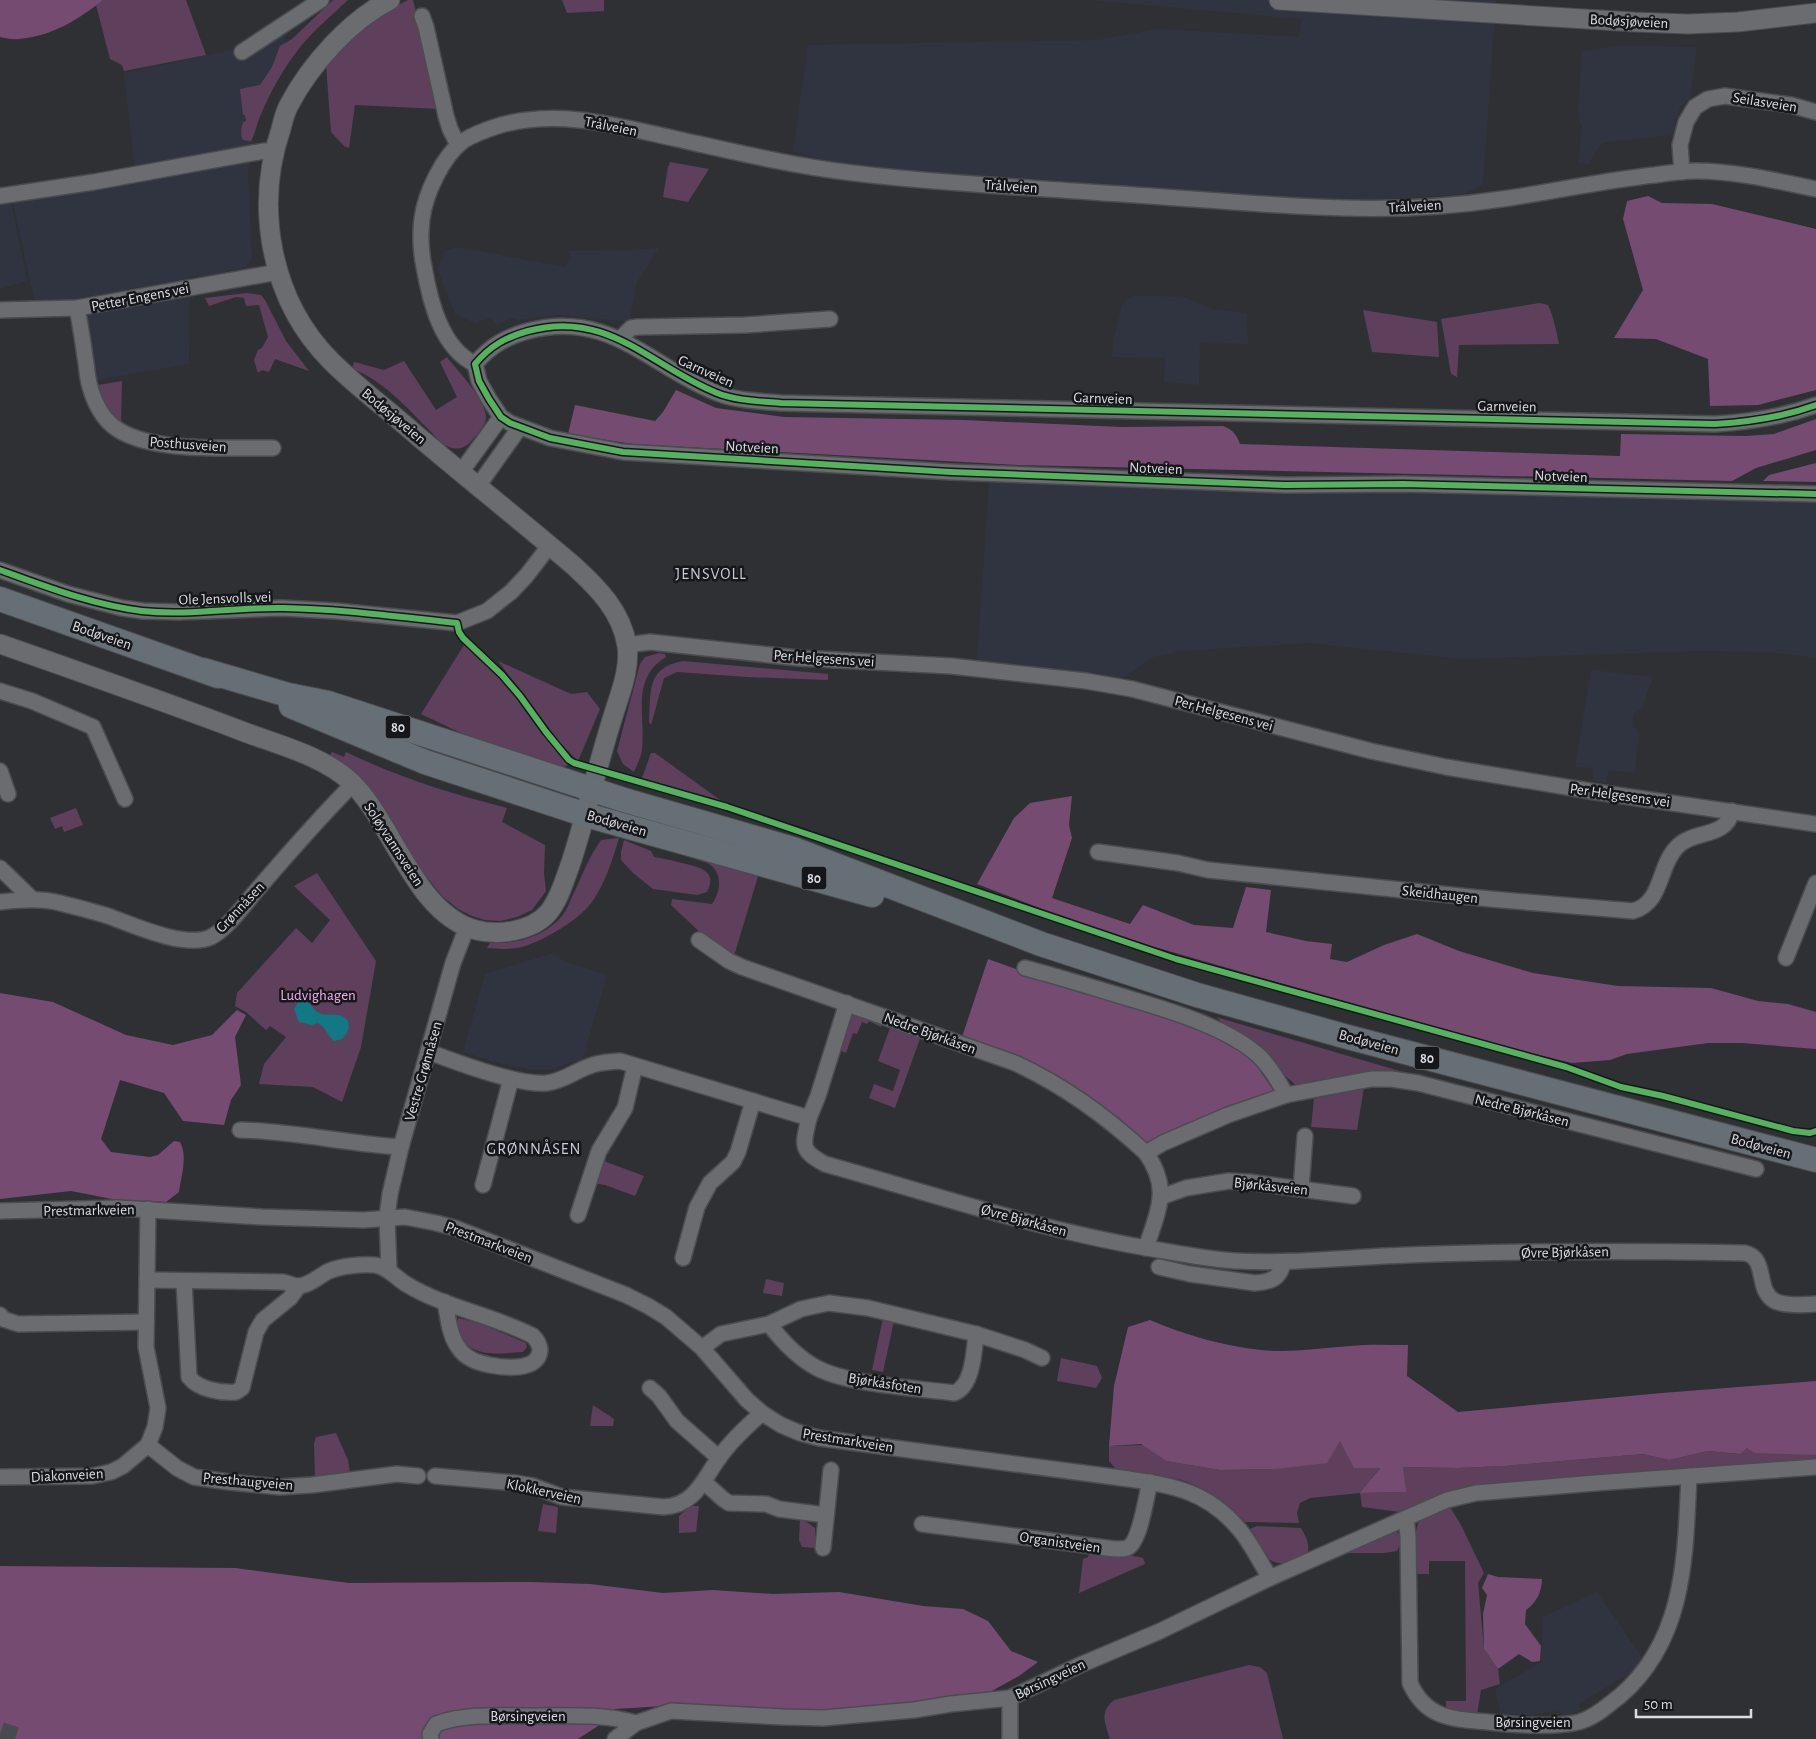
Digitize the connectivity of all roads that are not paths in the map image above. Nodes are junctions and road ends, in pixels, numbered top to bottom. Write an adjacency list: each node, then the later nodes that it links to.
1 (390, 0): 10 (street, Bodøsjøveien)
2 (1279, 0): 4 (street, Bodøsjøveien)
3 (318, 1): 7 (street)
4 (1441, 5): 5 (street, Bodøsjøveien)
5 (1816, 13)
6 (422, 16): 9 (street)
7 (242, 52)
8 (1816, 112): 11 (street, Seilasveien)
9 (458, 146): 11 (street, Trålveien); 19 (street, Trålveien)
10 (273, 152): 13 (street); 14 (street, Bodøsjøveien)
11 (1682, 172): 12 (street, Trålveien)
12 (1816, 189)
13 (0, 196)
14 (278, 272): 15 (street, Petter Engens vei); 24 (street, Bodøsjøveien)
15 (78, 308): 16 (street, Petter Engens vei); 23 (street, Posthusveien)
16 (0, 310)
17 (830, 319): 18 (street)
18 (620, 339): 19 (street, Garnveien); 20 (street, Garnveien)
19 (475, 364): 21 (street)
20 (1816, 405)
21 (501, 418): 22 (street, Notveien); 24 (street)
22 (520, 427): 25 (street); 26 (street, Notveien)
23 (273, 448)
24 (461, 472): 25 (street, Bodøsjøveien)
25 (478, 486): 27 (street, Bodøsjøveien)
26 (1816, 494)
27 (550, 546): 28 (street, Ole Jensvolls vei); 31 (street, Bodøsjøveien)
28 (0, 570)
29 (0, 599): 32 (main road, Bodøveien / 80)
30 (0, 644): 35 (street, Soløyvannsveien)
31 (627, 644): 36 (street, Bodøsjøveien); 39 (street, Per Helgesens vei)
32 (203, 670): 36 (main road, Bodøveien / 80); 40 (main road, Bodøveien / 80)
33 (0, 691): 38 (street)
34 (0, 771): 37 (street)
35 (353, 784): 45 (street, Grønnåsen); 47 (street, Soløyvannsveien)
36 (592, 790): 40 (street, Bodøsjøveien); 49 (main road, Bodøveien / 80)
37 (8, 794)
38 (125, 799)
39 (1732, 811): 41 (street, Per Helgesens vei); 42 (street, Skeidhaugen)
40 (586, 815): 47 (street, Soløyvannsveien); 49 (main road, Bodøveien / 80)
41 (1816, 824)
42 (1098, 852)
43 (0, 868): 45 (street)
44 (1816, 883): 50 (street)
45 (32, 899): 46 (street, Grønnåsen)
46 (0, 902)
47 (467, 927): 53 (street, Vestre Grønnåsen)
48 (699, 940): 52 (street, Nedre Bjørkåsen)
49 (1041, 944): 63 (main road, Bodøveien / 80)
50 (1786, 958)
51 (1026, 968): 56 (street)
52 (847, 1003): 58 (street, Øvre Bjørkåsen); 62 (street, Nedre Bjørkåsen)
53 (429, 1052): 55 (street); 61 (street, Vestre Grønnåsen)
54 (636, 1066): 55 (street); 57 (street); 71 (street)
55 (511, 1079): 65 (street)
56 (1286, 1095): 62 (street, Nedre Bjørkåsen); 64 (street, Nedre Bjørkåsen)
57 (753, 1101): 58 (street); 74 (street)
58 (809, 1118): 73 (street, Øvre Bjørkåsen)
59 (240, 1130): 61 (street)
60 (1305, 1136): 66 (street)
61 (401, 1146): 72 (street, Vestre Grønnåsen)
62 (1146, 1153): 68 (street, Nedre Bjørkåsen)
63 (1816, 1160)
64 (1756, 1169)
65 (483, 1185)
66 (1301, 1189): 67 (street, Bjørkåsveien); 68 (street, Bjørkåsveien)
67 (1353, 1196)
68 (1161, 1197): 73 (street, Nedre Bjørkåsen)
69 (148, 1210): 70 (street, Prestmarkveien); 72 (street, Prestmarkveien); 78 (street)
70 (0, 1211)
71 (578, 1215)
72 (387, 1217): 77 (street); 87 (street, Prestmarkveien)
73 (1146, 1248): 75 (street, Øvre Bjørkåsen)
74 (683, 1258)
75 (1283, 1262): 76 (street); 82 (street, Øvre Bjørkåsen)
76 (1158, 1267)
77 (389, 1271): 80 (street); 81 (street)
78 (147, 1280): 79 (street); 84 (street)
79 (184, 1282): 80 (street); 80 (street)
80 (299, 1286)
81 (445, 1302): 81 (street)
82 (1816, 1304)
83 (0, 1315): 84 (street)
84 (146, 1322): 91 (street)
85 (769, 1324): 86 (street); 86 (street, Bjørkåsfoten); 87 (street)
86 (976, 1334): 88 (street)
87 (702, 1348): 90 (street, Prestmarkveien)
88 (1042, 1358)
89 (650, 1388): 92 (street)
90 (762, 1413): 92 (street, Klokkerveien); 100 (street, Prestmarkveien)
91 (148, 1445): 95 (street, Presthaugveien); 98 (street, Diakonveien)
92 (719, 1458): 99 (street, Klokkerveien)
93 (1816, 1467): 97 (street, Børsingveien)
94 (831, 1470): 101 (street)
95 (418, 1476)
96 (436, 1476): 99 (street, Klokkerveien)
97 (1689, 1476): 102 (street, Børsingveien); 102 (street, Børsingveien)
98 (0, 1477)
99 (704, 1482): 101 (street)
100 (1150, 1482): 103 (street, Organistveien); 105 (street, Prestmarkveien)
101 (826, 1515): 104 (street)
102 (1406, 1518): 105 (street, Børsingveien)
103 (922, 1524)
104 (823, 1548)
105 (1270, 1578): 106 (street, Børsingveien)
106 (1010, 1698): 107 (street, Børsingveien); 110 (street)
107 (636, 1723): 108 (street, Børsingveien); 109 (street, Børsingveien)
108 (431, 1739)
109 (615, 1739)
110 (1010, 1739)

